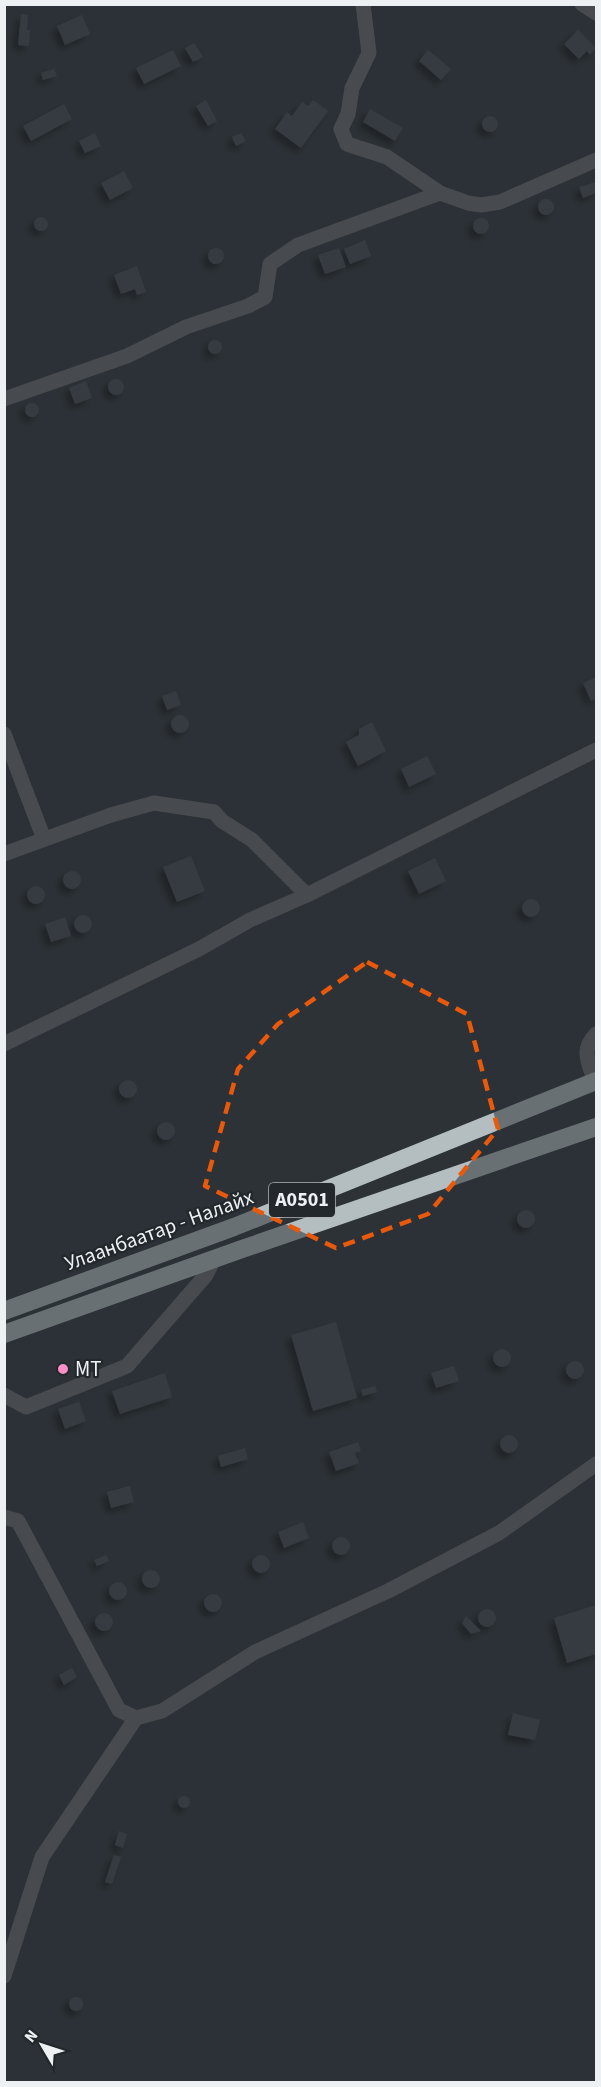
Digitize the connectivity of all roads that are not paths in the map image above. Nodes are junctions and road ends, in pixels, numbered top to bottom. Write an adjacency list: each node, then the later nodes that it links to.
1 (582, 4): 3 (street)
2 (362, 6): 5 (street)
3 (597, 14)
4 (597, 160): 5 (street)
5 (440, 193): 6 (street)
6 (4, 399)
7 (4, 734): 9 (street)
8 (596, 752): 11 (street)
9 (44, 839): 10 (street); 11 (street)
10 (4, 854)
11 (307, 895): 13 (street)
12 (597, 1034): 14 (street)
13 (4, 1044)
14 (596, 1082): 17 (highway, Улаанбаатар - Налайх / A0501)
15 (597, 1127): 16 (highway, A0501)
16 (214, 1259): 18 (highway, A0501); 19 (street)
17 (4, 1311)
18 (4, 1334)
19 (4, 1395)
20 (597, 1464): 22 (street)
21 (4, 1518): 22 (street)
22 (136, 1718): 23 (street)
23 (4, 1976)

